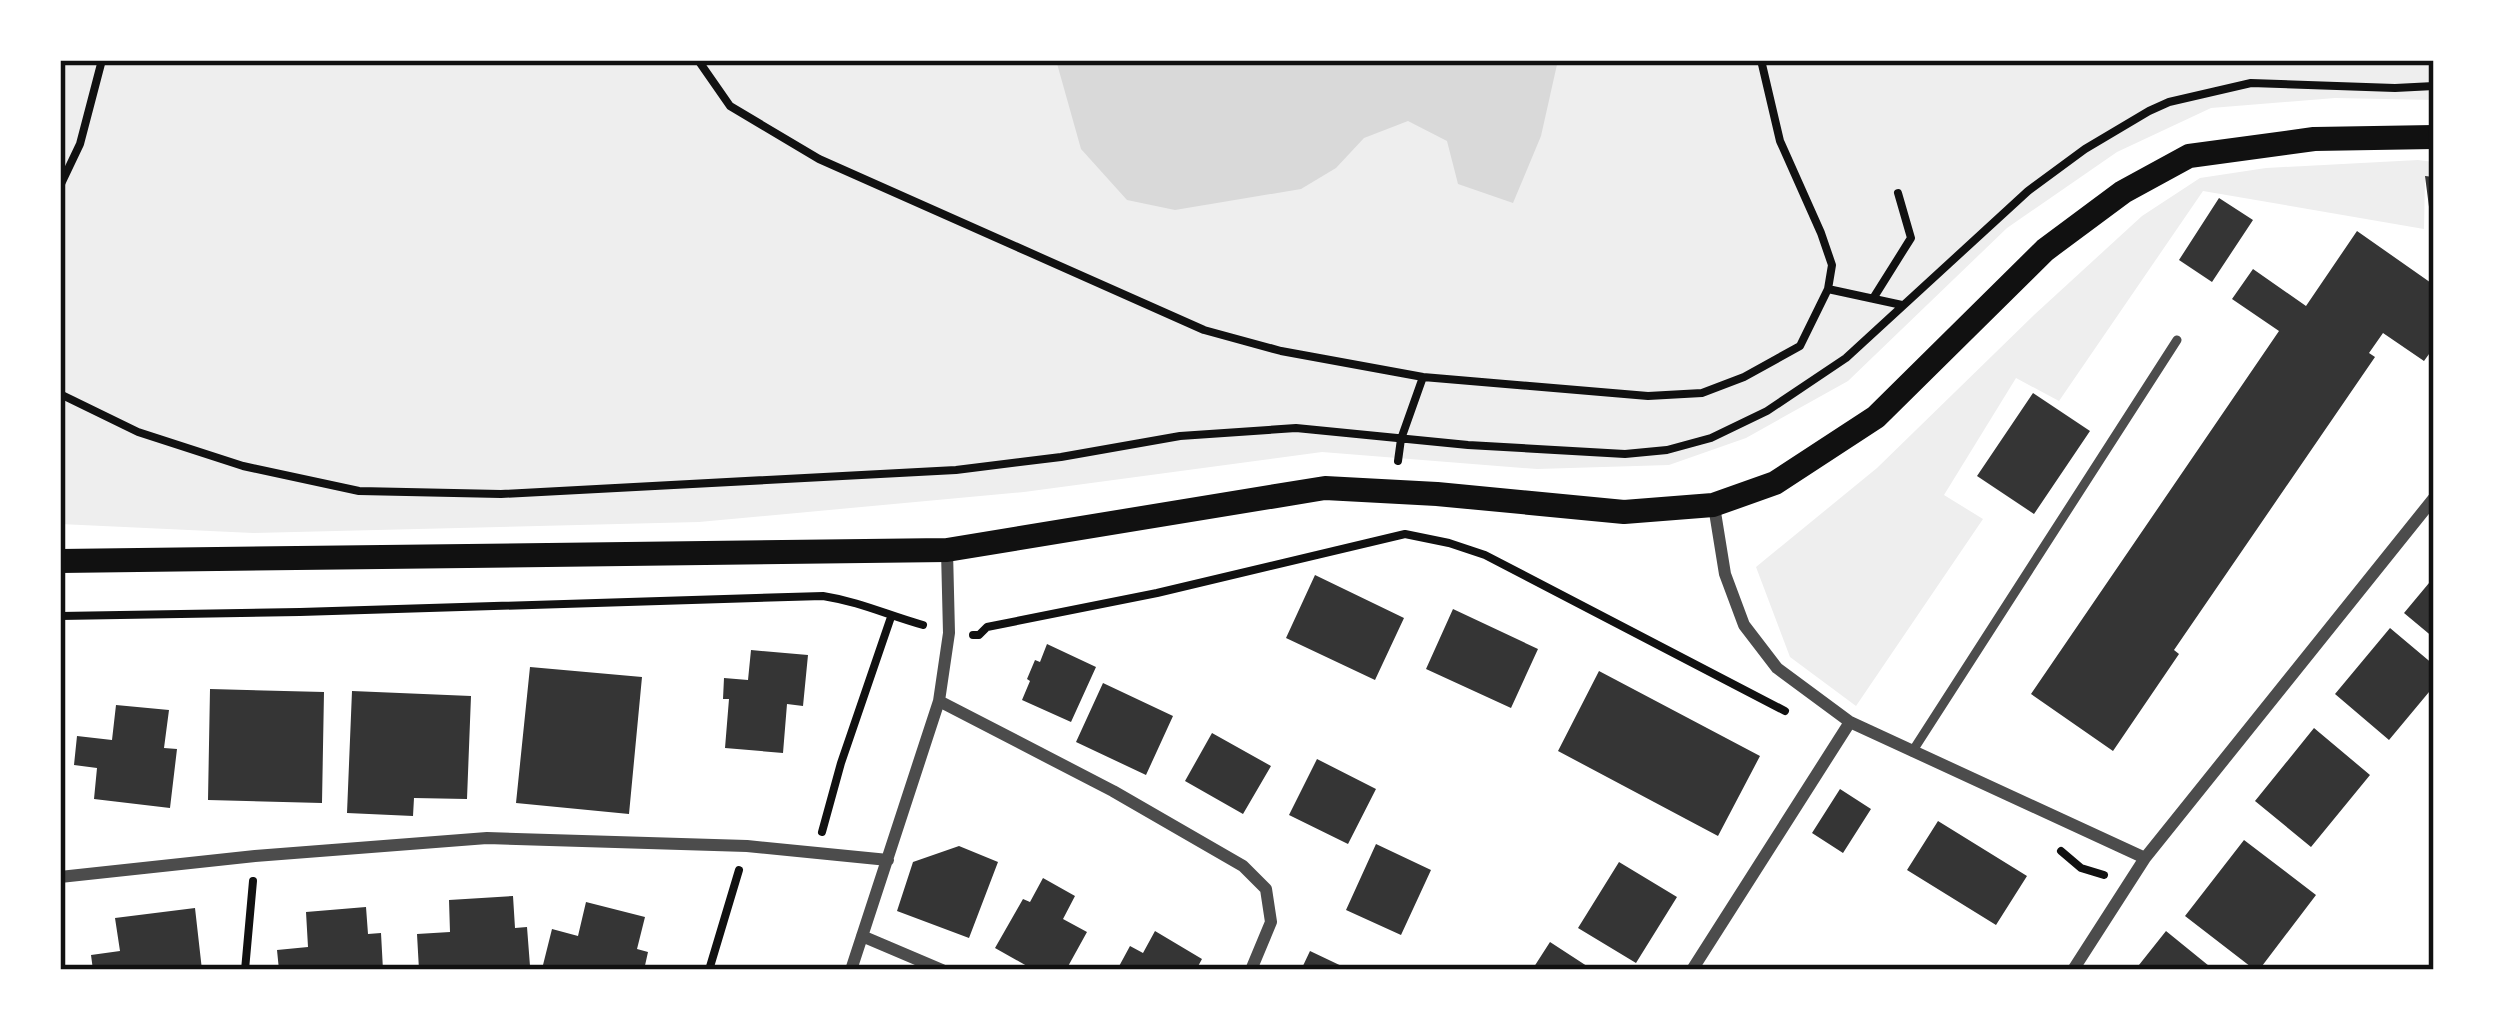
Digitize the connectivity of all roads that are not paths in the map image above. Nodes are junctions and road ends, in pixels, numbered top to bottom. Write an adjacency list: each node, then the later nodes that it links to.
1 (2434, 137): 4 (main road)
2 (2177, 340): 9 (lane)
3 (2434, 498): 10 (street)
4 (1713, 505): 5 (main road); 8 (street)
5 (947, 550): 6 (main road); 7 (street)
6 (60, 561)
7 (939, 701): 11 (street); 16 (street)
8 (1850, 722): 9 (street); 17 (street)
9 (1912, 752): 10 (street)
10 (2145, 858): 18 (street)
11 (888, 860): 12 (street); 13 (street)
12 (60, 877)
13 (862, 936): 14 (street); 15 (street)
14 (851, 970)
15 (942, 970)
16 (1251, 970)
17 (1692, 970)
18 (2073, 970)

